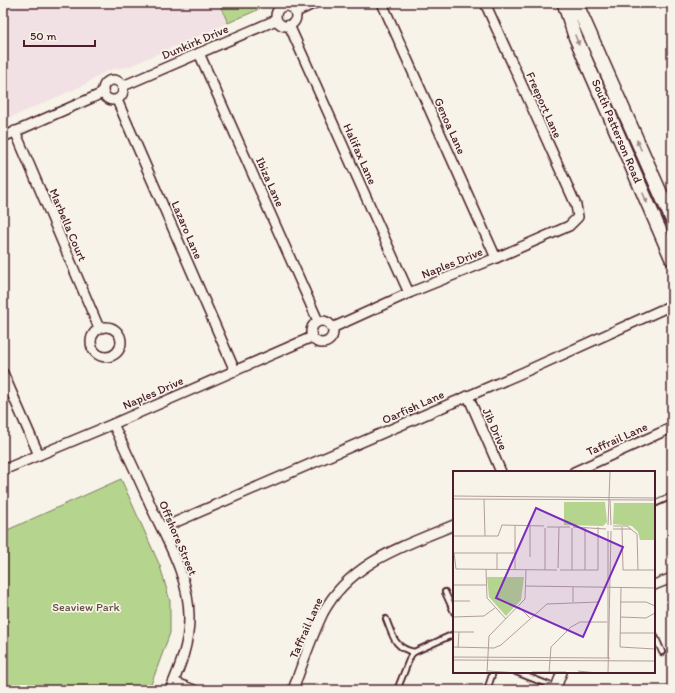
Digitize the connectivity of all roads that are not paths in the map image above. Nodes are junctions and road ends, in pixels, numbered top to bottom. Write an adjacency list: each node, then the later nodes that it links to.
1 (315, 3): 6 (street)
2 (382, 3): 17 (street, Genoa Lane)
3 (485, 3): 15 (street, Freeport Lane)
4 (564, 3): 18 (street, South Patterson Road, one-way to 18)
5 (576, 3): 16 (street, South Patterson Road, one-way to 5)
6 (296, 12): 7 (street); 8 (street)
7 (276, 20): 8 (street); 9 (street, Dunkirk Drive)
8 (289, 25): 19 (street, Halifax Lane)
9 (199, 53): 10 (street, Dunkirk Drive); 21 (street, Ibiza Lane)
10 (123, 86): 11 (street); 12 (street)
11 (103, 93): 12 (street); 13 (street)
12 (117, 100): 25 (street, Lazaro Lane)
13 (15, 131): 14 (street); 22 (street, Marbella Court)
14 (3, 137)
15 (578, 217): 17 (street, Naples Drive)
16 (672, 219)
17 (496, 258): 19 (street, Naples Drive)
18 (672, 259)
19 (409, 293): 23 (street, Naples Drive)
20 (672, 305): 27 (street, Oarfish Lane)
21 (318, 321): 23 (street); 24 (street)
22 (99, 328)
23 (332, 328): 24 (street)
24 (312, 337): 25 (street, Naples Drive)
25 (235, 371): 28 (street, Naples Drive)
26 (3, 373): 30 (street)
27 (468, 396): 32 (street, Jib Drive); 37 (street, Oarfish Lane)
28 (113, 424): 30 (street, Naples Drive); 37 (street, Offshore Street)
29 (671, 428): 33 (street, Taffrail Lane)
30 (39, 455): 31 (street, Naples Drive)
31 (3, 470)
32 (501, 471)
33 (576, 471)
34 (672, 496): 35 (lane)
35 (655, 504)
36 (453, 525): 53 (street, Taffrail Lane)
37 (162, 528): 50 (street, Offshore Street)
38 (672, 578): 39 (street)
39 (655, 584)
40 (446, 592): 41 (lane)
41 (453, 610)
42 (386, 619): 45 (lane)
43 (453, 634): 45 (lane)
44 (655, 636): 46 (lane)
45 (414, 652): 54 (lane)
46 (662, 652)
47 (494, 673): 55 (lane)
48 (518, 673): 51 (lane)
49 (562, 673): 51 (street)
50 (172, 686): 52 (street)
51 (558, 689)
52 (194, 690)
53 (293, 690)
54 (398, 690)
55 (487, 690)

